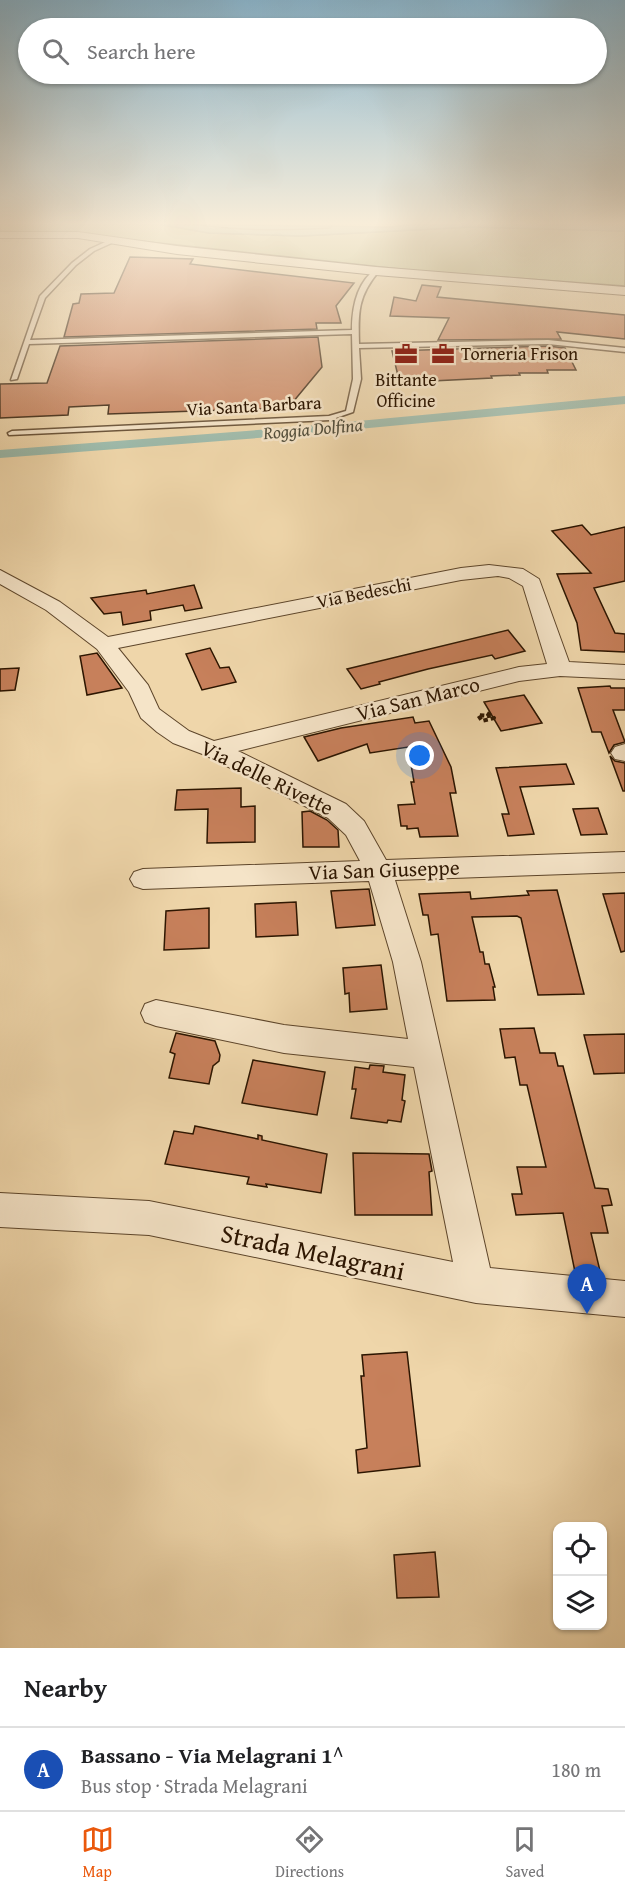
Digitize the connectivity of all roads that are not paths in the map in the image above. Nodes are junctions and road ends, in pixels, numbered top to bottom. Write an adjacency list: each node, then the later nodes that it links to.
1 (41, 301): 4 (lane)
2 (359, 301): 3 (lane, Via Santa Barbara)
3 (356, 332): 4 (lane); 5 (lane, Via Santa Barbara)
4 (26, 342): 7 (lane)
5 (357, 346): 6 (lane); 8 (lane, Via Santa Barbara)
6 (625, 350)
7 (13, 379)
8 (12, 433)
9 (0, 576): 10 (street, Via delle Rivette)
10 (104, 644): 11 (street, Via Bedeschi); 13 (street, Via delle Rivette)
11 (560, 669): 12 (street, Via San Marco); 13 (street, Via San Marco)
12 (625, 672)
13 (213, 749): 15 (street, Via delle Rivette)
14 (625, 862): 15 (street, Via San Giuseppe)
15 (379, 871): 16 (street, Via San Giuseppe); 18 (street, Via delle Rivette)
16 (143, 879)
17 (156, 1013): 18 (street)
18 (428, 1055): 20 (street, Via delle Rivette)
19 (0, 1210): 20 (street, Strada Melagrani)
20 (476, 1285): 21 (street, Strada Melagrani)
21 (625, 1299)

